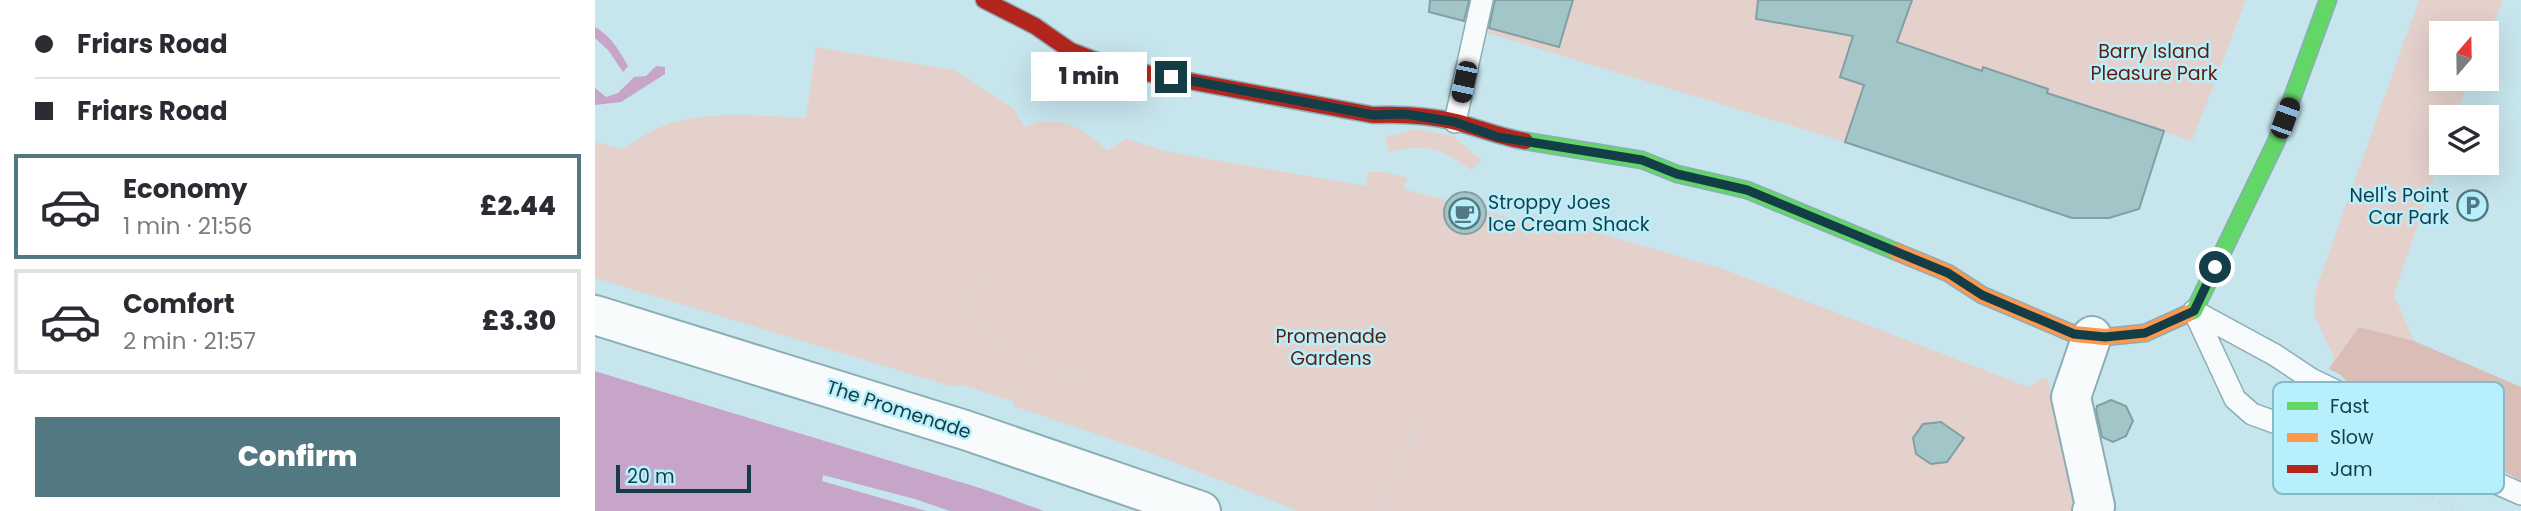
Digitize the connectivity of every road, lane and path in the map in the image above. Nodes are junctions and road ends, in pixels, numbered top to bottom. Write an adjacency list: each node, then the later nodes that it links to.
1 (984, 0): 4 (main road)
2 (1482, 0): 4 (lane)
3 (2328, 0): 8 (main road)
4 (1455, 122): 11 (main road)
5 (994, 278): 6 (path)
6 (989, 284)
7 (973, 302): 10 (path)
8 (2194, 311): 11 (main road); 20 (lane); 24 (lane)
9 (595, 315): 29 (street, The Promenade)
10 (983, 325)
11 (2092, 336): 31 (street)
12 (1001, 341): 13 (path)
13 (1007, 345)
14 (1026, 361): 15 (path)
15 (1033, 366)
16 (1091, 377): 17 (path)
17 (1084, 378)
18 (1064, 379): 19 (path)
19 (1057, 380)
20 (2317, 382)
21 (1029, 384): 22 (path)
22 (1021, 386)
23 (1419, 422): 25 (path)
24 (2273, 422)
25 (1399, 467)
26 (1390, 487): 30 (path)
27 (2504, 487): 28 (lane)
28 (2521, 494)
29 (1201, 511)
30 (1379, 511)
31 (2092, 511)

